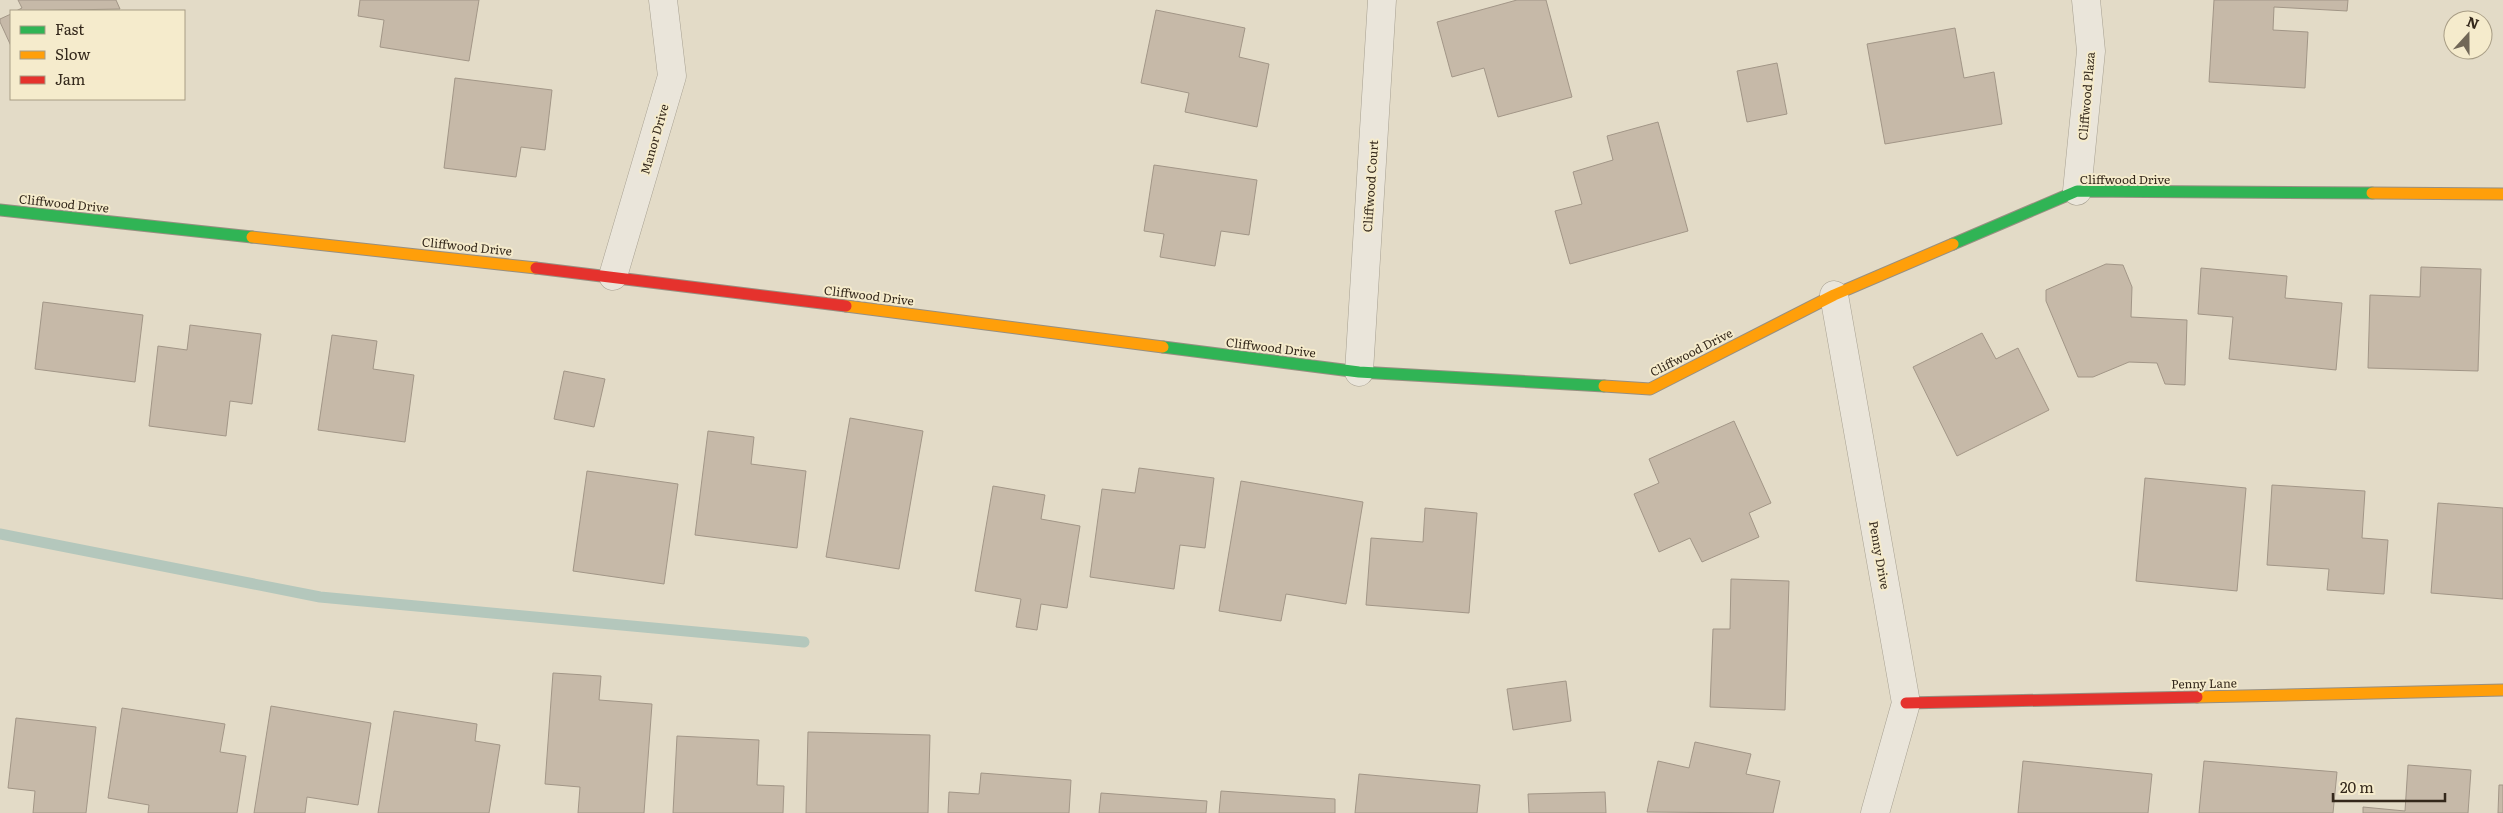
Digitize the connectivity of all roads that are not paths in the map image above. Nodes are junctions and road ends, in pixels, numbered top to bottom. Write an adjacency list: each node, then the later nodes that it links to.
1 (663, 0): 7 (street, Manor Drive)
2 (1382, 0): 9 (street, Cliffwood Court)
3 (2086, 0): 4 (street, Cliffwood Plaza)
4 (2077, 192): 5 (street, Cliffwood Drive); 8 (street, Cliffwood Drive)
5 (2503, 194)
6 (0, 210): 7 (street, Cliffwood Drive)
7 (614, 276): 9 (street, Cliffwood Drive)
8 (1834, 295): 9 (street, Cliffwood Drive); 11 (street, Penny Drive)
9 (1359, 372)
10 (2503, 690): 11 (street, Penny Lane)
11 (1906, 703): 12 (street, Penny Drive)
12 (1875, 813)

